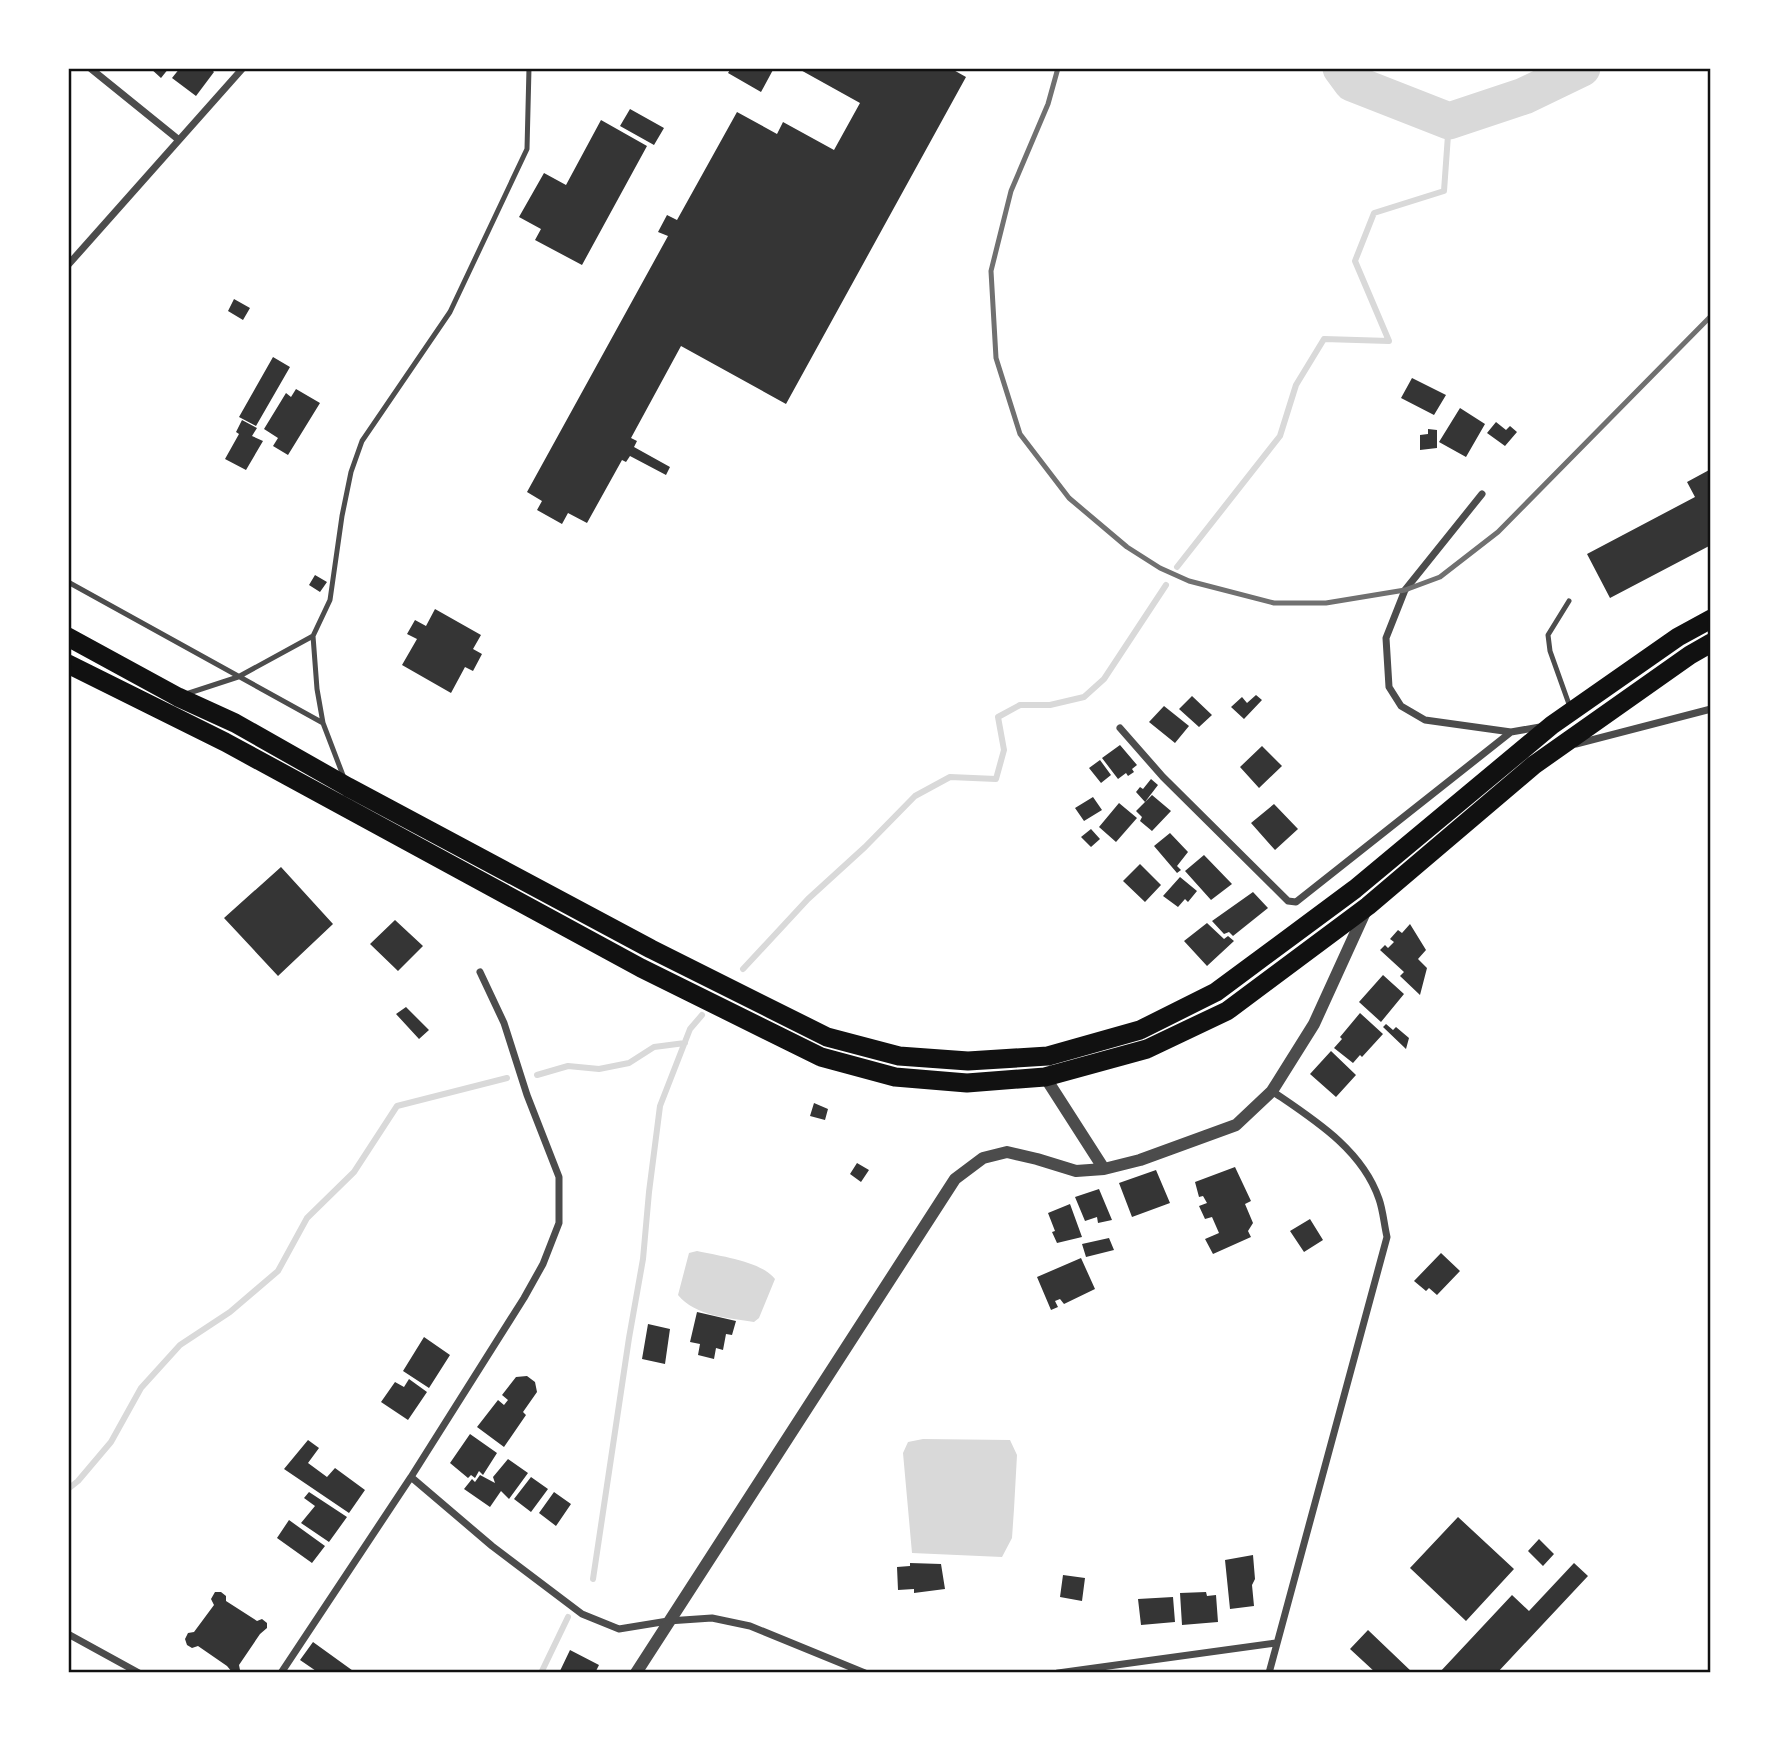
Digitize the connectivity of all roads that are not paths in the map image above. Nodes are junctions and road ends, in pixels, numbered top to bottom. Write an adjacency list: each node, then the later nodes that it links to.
1 (90, 68): 4 (street)
2 (243, 68): 4 (street)
3 (529, 68): 10 (lane)
4 (179, 139): 5 (street)
5 (68, 265)
6 (1482, 494): 21 (street)
7 (68, 582): 14 (lane)
8 (1569, 600): 17 (lane)
9 (1711, 619): 17 (highway)
10 (313, 636): 14 (lane); 18 (lane)
11 (68, 638): 15 (highway)
12 (1711, 643): 22 (highway)
13 (68, 664): 26 (highway)
14 (238, 677): 15 (lane); 18 (lane)
15 (178, 697): 23 (highway)
16 (1711, 709): 22 (street)
17 (1572, 711): 19 (highway)
18 (324, 723): 23 (lane)
19 (1552, 724): 21 (street); 23 (highway)
20 (1120, 728): 21 (street)
21 (1511, 732)
22 (1558, 749): 24 (highway)
23 (348, 787)
24 (1368, 906): 26 (highway); 27 (street)
25 (480, 972): 29 (street)
26 (1045, 1077): 28 (street)
27 (1272, 1091): 28 (street); 32 (street)
28 (1104, 1169): 30 (street)
29 (411, 1476): 30 (street); 35 (street)
30 (668, 1621): 36 (street); 37 (street)
31 (68, 1634): 33 (street)
32 (1276, 1643): 38 (street); 39 (street)
33 (126, 1670): 34 (street)
34 (139, 1673)
35 (281, 1673)
36 (636, 1673)
37 (865, 1673)
38 (1058, 1673)
39 (1269, 1673)

